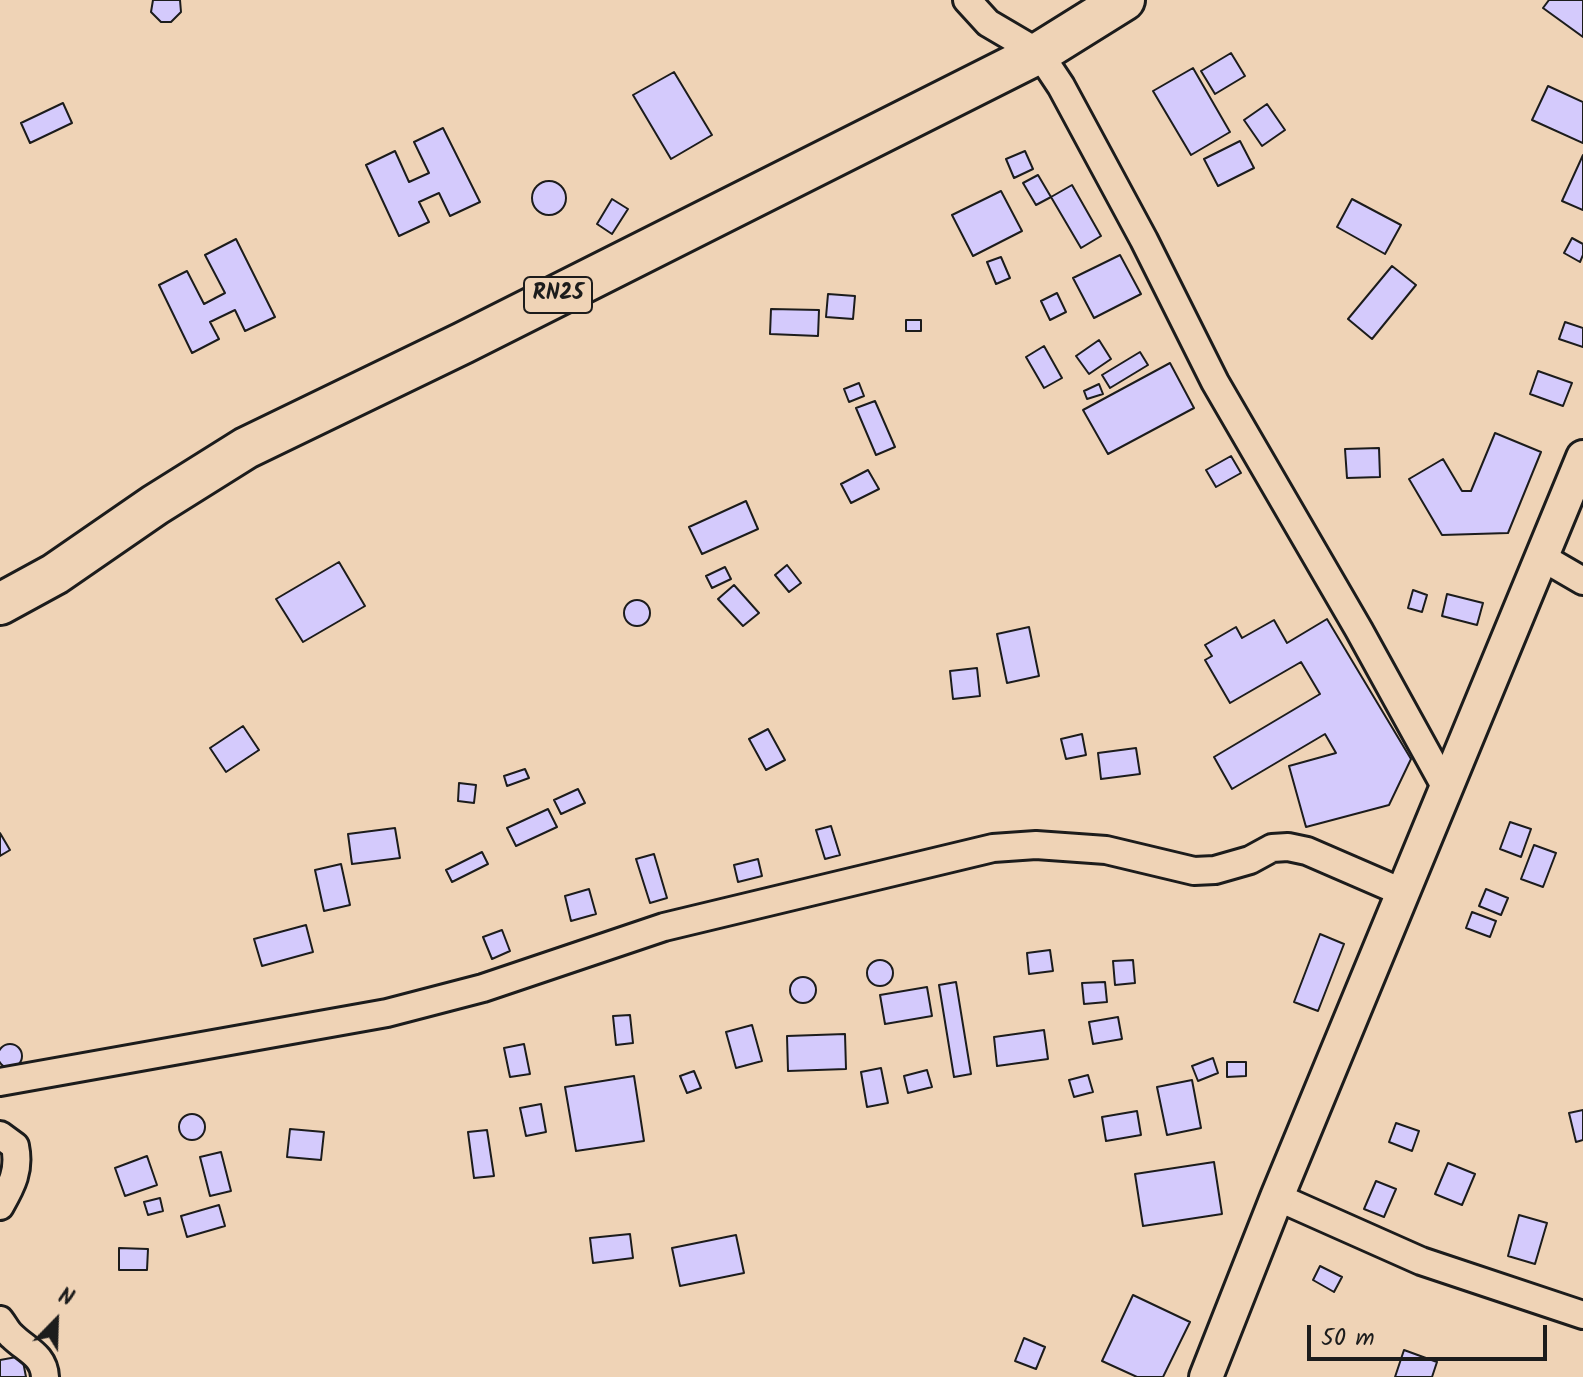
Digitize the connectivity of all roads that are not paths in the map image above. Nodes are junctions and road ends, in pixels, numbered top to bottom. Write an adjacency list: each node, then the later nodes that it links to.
1 (967, 0): 3 (street)
2 (1124, 0): 3 (main road, RN25)
3 (1039, 53): 7 (main road, RN25); 8 (street)
4 (1583, 457): 5 (street)
5 (1540, 556): 6 (street); 8 (street)
6 (1583, 581)
7 (0, 604)
8 (1446, 788): 9 (street)
9 (1404, 893): 10 (street); 12 (street)
10 (0, 1082)
11 (0, 1135): 13 (street)
12 (1277, 1197): 14 (street); 17 (street)
13 (0, 1206)
14 (1583, 1315)
15 (0, 1320): 16 (street)
16 (45, 1377)
17 (1206, 1377)

